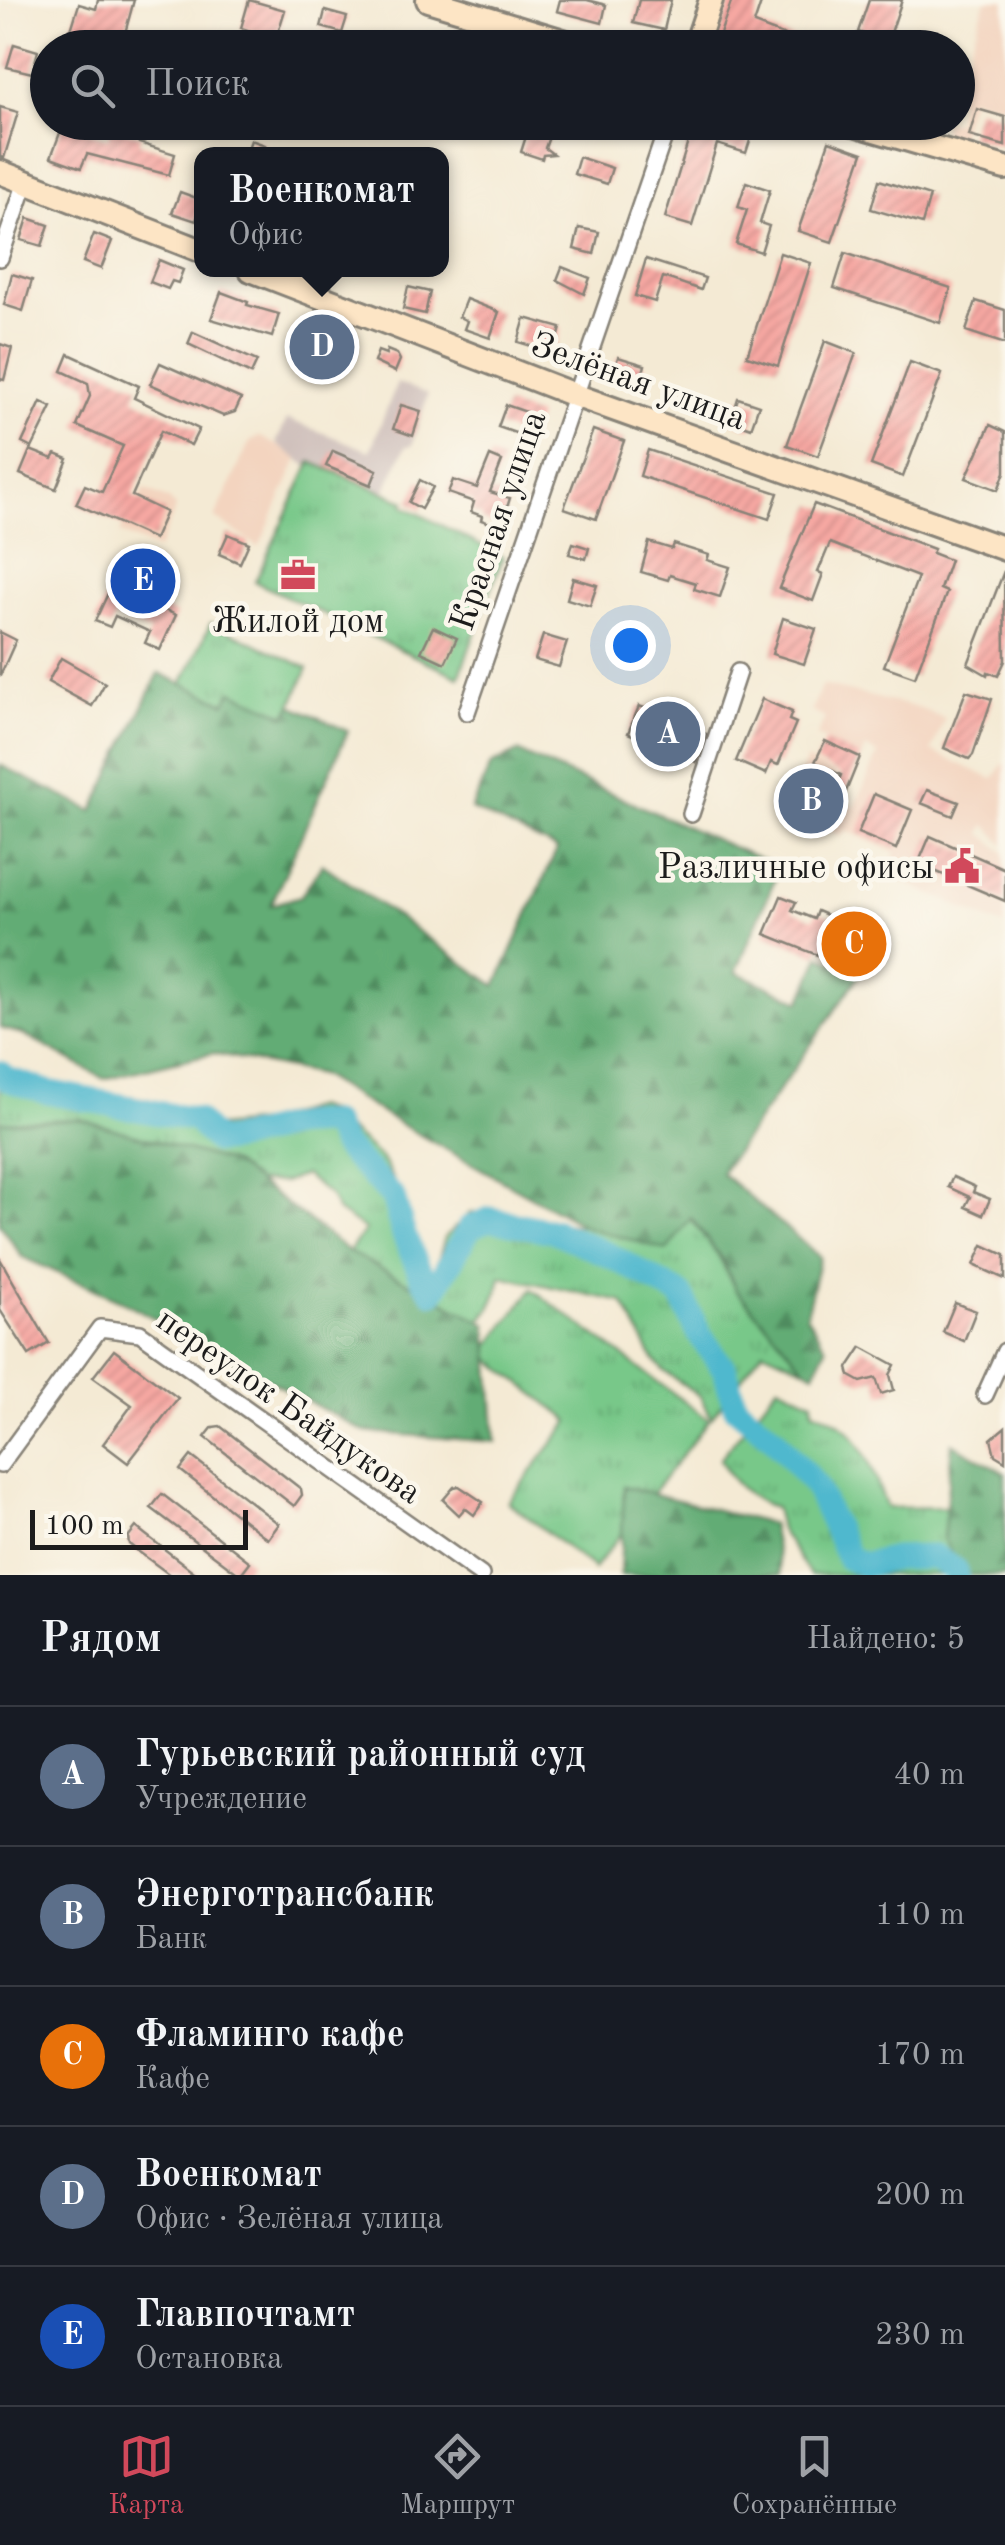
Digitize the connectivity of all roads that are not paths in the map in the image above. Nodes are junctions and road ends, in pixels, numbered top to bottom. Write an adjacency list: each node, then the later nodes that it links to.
1 (428, 0): 3 (street)
2 (710, 0): 4 (street)
3 (527, 30)
4 (700, 30)
5 (663, 140): 13 (street, Красная улица)
6 (908, 140): 7 (street)
7 (1005, 168)
8 (0, 172): 9 (street)
9 (26, 182): 10 (street); 11 (street)
10 (194, 247)
11 (0, 258)
12 (269, 277): 13 (street, Зелёная улица)
13 (577, 396): 14 (street, Зелёная улица); 16 (street, Красная улица)
14 (1005, 550)
15 (738, 672): 17 (street)
16 (467, 712)
17 (691, 814)
18 (1005, 1352): 19 (street)
19 (985, 1396)
20 (0, 1465): 21 (street, переулок Байдукова)
21 (481, 1575)

